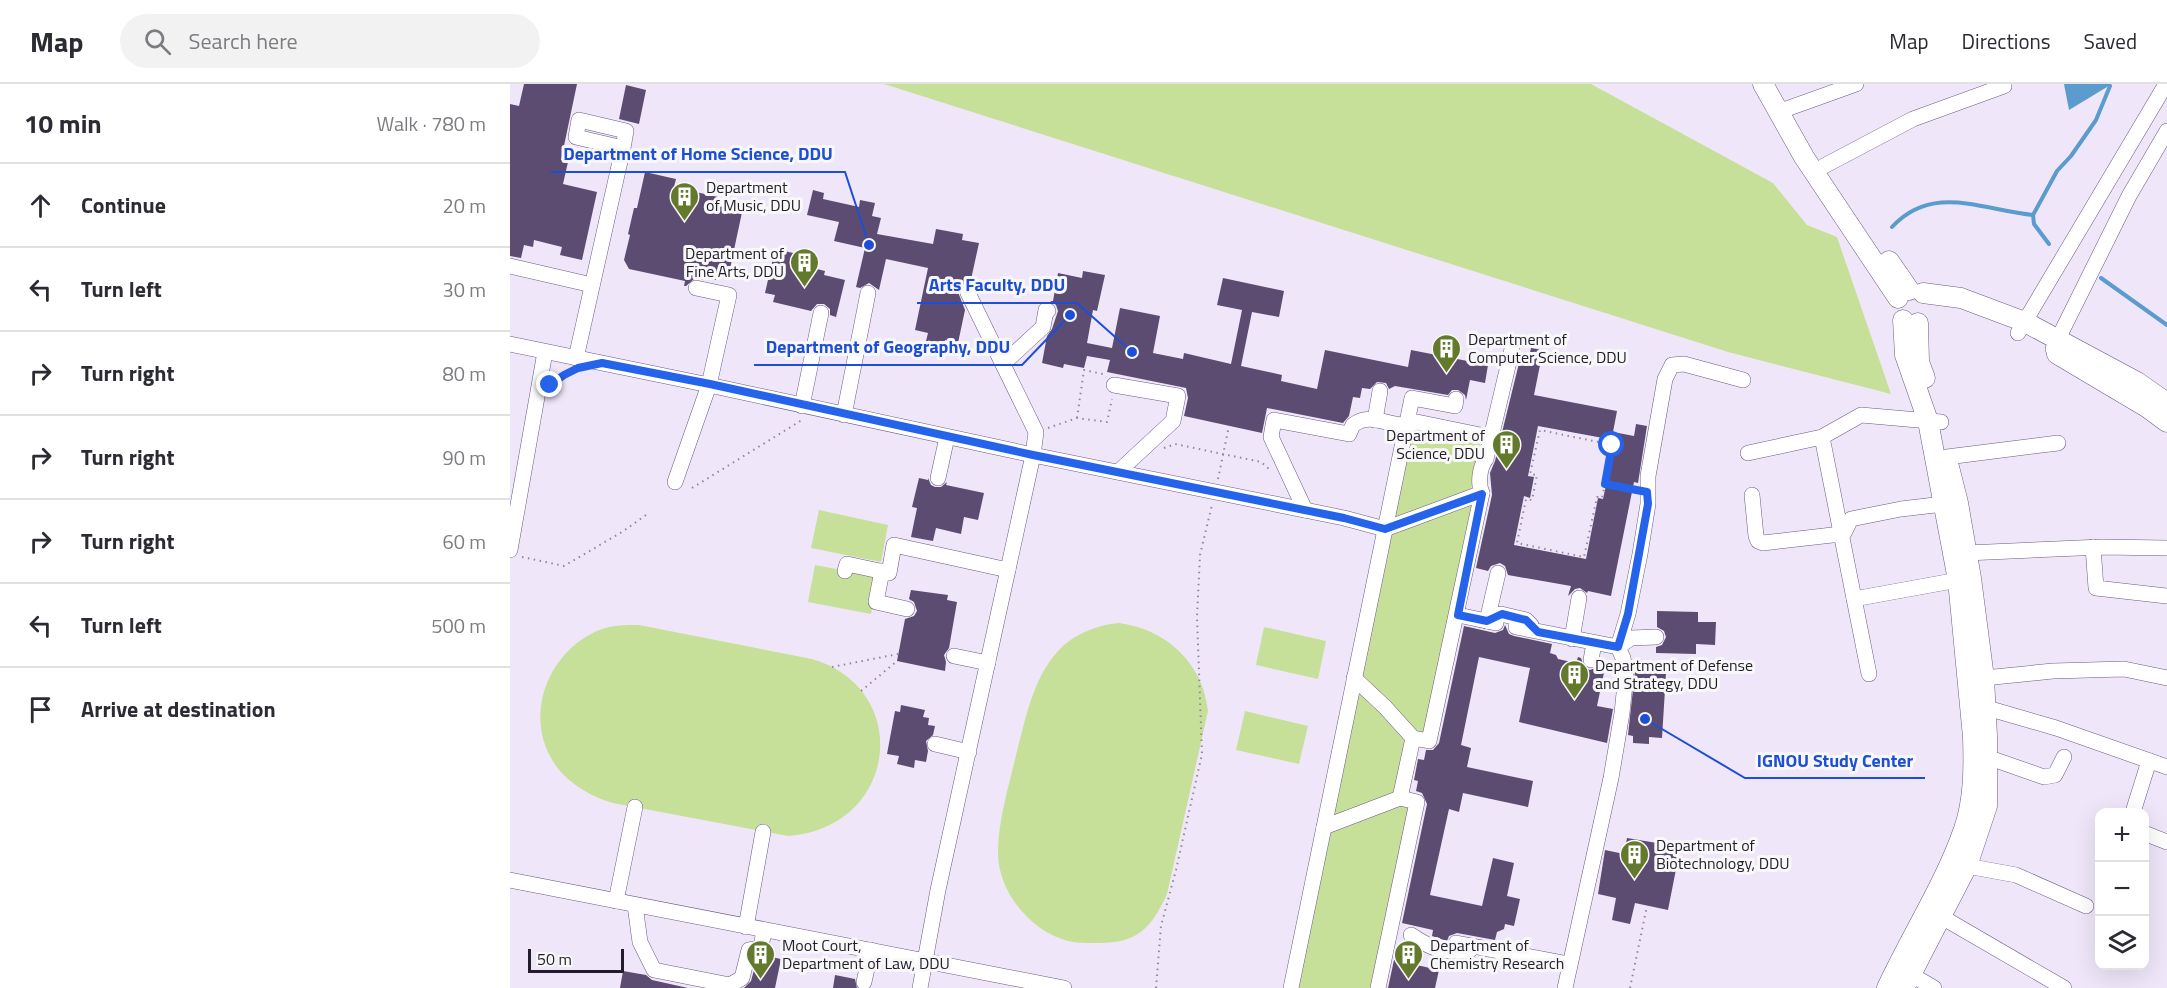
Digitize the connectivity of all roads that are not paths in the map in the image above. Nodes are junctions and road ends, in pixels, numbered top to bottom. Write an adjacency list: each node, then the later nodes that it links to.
1 (1763, 84): 6 (main road)
2 (1777, 84): 6 (main road)
3 (1856, 84): 6 (street)
4 (2004, 84): 9 (street)
5 (2166, 84): 18 (street)
6 (1784, 110): 9 (main road); 15 (main road)
7 (2167, 131): 20 (street)
8 (623, 148): 11 (street)
9 (1824, 166): 15 (main road)
10 (510, 266): 11 (street)
11 (592, 285): 23 (street)
12 (696, 288): 26 (street)
13 (867, 293): 32 (street)
14 (969, 293): 24 (street)
15 (1913, 305): 18 (main road); 34 (main road)
16 (1048, 311): 24 (street)
17 (821, 313): 31 (street)
18 (2021, 328): 20 (main road)
19 (510, 344): 22 (street)
20 (2055, 346): 30 (main road); 35 (main road)
21 (1512, 349): 38 (street)
22 (545, 352): 23 (street); 47 (street)
23 (577, 363): 26 (street)
24 (1003, 364): 42 (street)
25 (1743, 380): 74 (street)
26 (710, 384): 31 (street); 46 (street)
27 (1114, 385): 44 (street)
28 (1380, 391): 33 (street)
29 (1456, 399): 36 (street)
30 (2167, 403)
31 (803, 412): 32 (street)
32 (844, 415): 37 (street)
33 (1375, 420): 36 (street); 51 (street)
34 (1935, 422): 39 (street); 43 (main road); 50 (main road)
35 (2167, 422)
36 (1407, 427): 38 (street); 52 (street)
37 (947, 436): 42 (street); 45 (street)
38 (1490, 437): 48 (street)
39 (1822, 437): 41 (street); 53 (street)
40 (2058, 443): 43 (street)
41 (1748, 453)
42 (1033, 455): 44 (street); 58 (street)
43 (1947, 457): 50 (main road)
44 (1118, 472): 51 (street)
45 (938, 478)
46 (675, 482)
47 (515, 487): 57 (street)
48 (1482, 494): 52 (street); 67 (street)
49 (1752, 495): 53 (street)
50 (1951, 504): 53 (street); 56 (main road); 62 (main road)
51 (1305, 510): 52 (street)
52 (1385, 529): 79 (street)
53 (1841, 534): 65 (street)
54 (2093, 547): 55 (street); 56 (street); 63 (street)
55 (2167, 548)
56 (1966, 553): 62 (main road)
57 (515, 554)
58 (1008, 570): 60 (street); 77 (street)
59 (845, 571): 60 (street)
60 (882, 571): 66 (street)
61 (1498, 573): 68 (street)
62 (1964, 579): 65 (street); 80 (main road); 120 (main road)
63 (2167, 596)
64 (1579, 598): 72 (street)
65 (1854, 600): 78 (street)
66 (907, 609)
67 (1458, 615): 68 (street); 83 (street)
68 (1494, 622): 70 (street)
69 (1516, 627): 70 (street)
70 (1538, 632): 72 (street)
71 (1656, 637): 74 (street)
72 (1572, 639): 73 (street)
73 (1594, 644): 74 (street); 76 (street)
74 (1618, 647): 112 (street)
75 (954, 656): 77 (street)
76 (1591, 660)
77 (988, 663): 85 (street)
78 (1869, 674)
79 (1354, 678): 83 (street); 93 (street)
80 (1984, 678): 81 (street); 82 (main road)
81 (2167, 678)
82 (1987, 708): 86 (main road); 88 (street)
83 (1413, 738): 90 (street)
84 (935, 744): 85 (street)
85 (969, 752): 111 (street)
86 (1987, 757): 87 (street); 97 (main road)
87 (2064, 757)
88 (2149, 761): 89 (street); 92 (street)
89 (2167, 767)
90 (1400, 798): 93 (street); 105 (street)
91 (635, 807): 99 (street)
92 (2135, 808)
93 (1324, 827): 117 (street)
94 (762, 832): 103 (street)
95 (2149, 835): 96 (street)
96 (2167, 842)
97 (1967, 866): 101 (street); 102 (main road)
98 (510, 880): 99 (street)
99 (616, 902): 100 (street)
100 (635, 905): 103 (street); 104 (street)
101 (2086, 906)
102 (1940, 916): 113 (main road); 122 (street)
103 (746, 927): 104 (street)
104 (764, 930): 110 (street)
105 (1390, 931): 106 (street); 118 (street)
106 (1412, 935): 107 (street); 109 (street)
107 (1431, 939)
108 (1456, 943): 109 (street)
109 (1480, 948): 112 (street)
110 (871, 950): 111 (street); 114 (street)
111 (925, 961): 115 (street); 116 (street)
112 (1569, 964): 119 (street)
113 (1907, 981): 121 (street)
114 (864, 982)
115 (920, 988)
116 (1064, 988)
117 (1291, 988)
118 (1378, 988)
119 (1565, 988)
120 (1887, 988)
121 (1934, 988)
122 (2064, 988)

